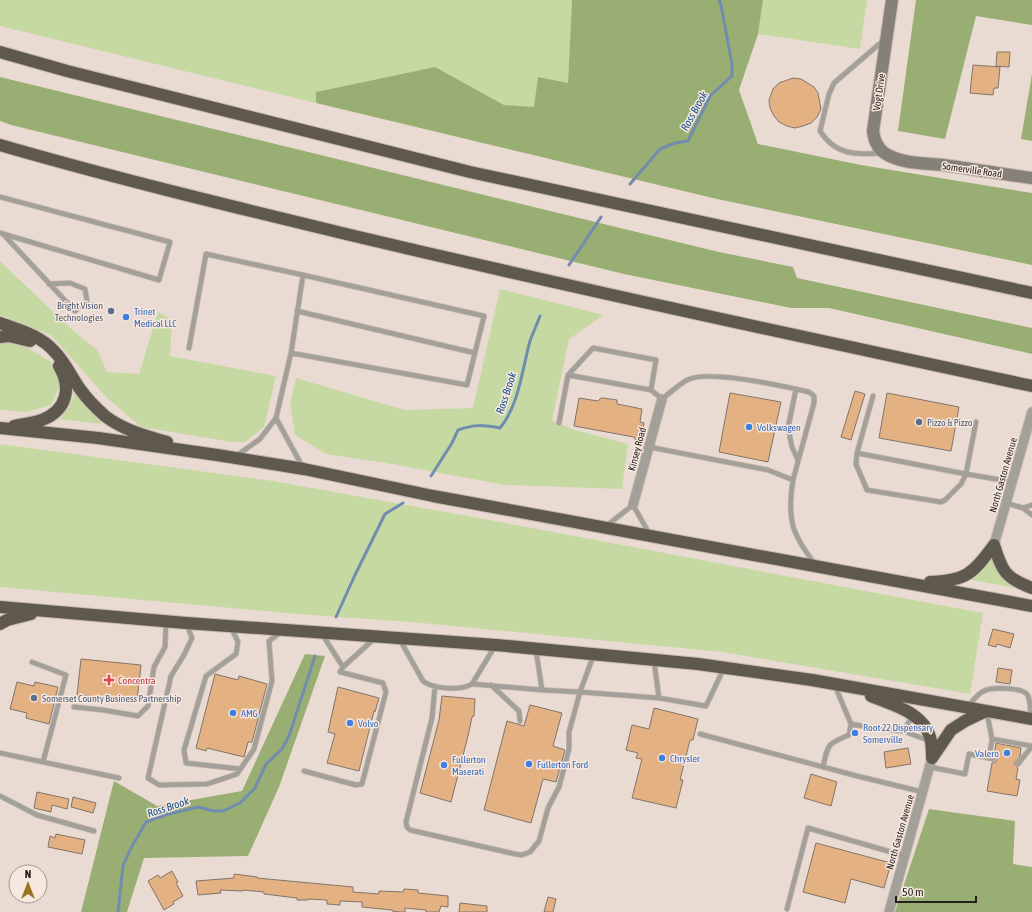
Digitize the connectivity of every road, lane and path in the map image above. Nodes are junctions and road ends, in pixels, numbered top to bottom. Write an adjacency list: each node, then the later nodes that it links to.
1 (892, 0): 2 (street, Vogt Drive)
2 (887, 37): 5 (street, Vogt Drive); 5 (lane)
3 (0, 52): 11 (highway)
4 (0, 145): 19 (highway)
5 (884, 153): 6 (street, Somerville Road)
6 (1032, 178)
7 (0, 197): 8 (lane)
8 (1, 233): 10 (lane)
9 (303, 275): 12 (lane); 15 (lane); 17 (lane)
10 (49, 284): 10 (lane)
11 (1032, 293)
12 (297, 311): 16 (lane); 17 (lane)
13 (0, 323): 31 (highway)
14 (0, 337): 28 (highway)
15 (189, 348)
16 (291, 352): 17 (lane); 25 (lane)
17 (475, 353)
18 (568, 375): 21 (lane); 21 (lane); 27 (lane)
19 (1032, 386)
20 (796, 389): 23 (lane); 33 (lane); 33 (lane)
21 (651, 390): 23 (lane)
22 (873, 396): 30 (lane)
23 (662, 399): 29 (street, Kinsey Road)
24 (1031, 415): 37 (street, North Gaston Avenue)
25 (276, 418): 32 (lane); 34 (lane)
26 (976, 422): 35 (lane)
27 (559, 423)
28 (2, 428): 31 (highway)
29 (649, 447): 36 (lane); 39 (street, Kinsey Road)
30 (857, 453): 35 (lane); 35 (lane)
31 (217, 455): 32 (highway)
32 (234, 458): 34 (highway)
33 (798, 460): 36 (lane)
34 (304, 469): 43 (highway)
35 (966, 474): 37 (lane)
36 (793, 480): 46 (lane)
37 (1013, 482): 38 (street, North Gaston Avenue)
38 (1006, 503): 41 (lane); 45 (street, North Gaston Avenue)
39 (633, 505): 43 (lane); 44 (lane)
40 (1032, 505): 41 (lane)
41 (1023, 508): 42 (lane)
42 (1032, 515)
43 (604, 528): 44 (highway)
44 (651, 537): 46 (highway)
45 (994, 545): 47 (highway); 48 (highway)
46 (817, 567): 47 (highway)
47 (910, 583): 49 (highway)
48 (1032, 588)
49 (1032, 606)
50 (0, 607): 51 (highway)
51 (42, 611): 52 (highway); 54 (highway)
52 (166, 621): 53 (highway); 75 (lane)
53 (186, 623): 55 (highway); 94 (lane)
54 (0, 624)
55 (230, 626): 56 (highway); 94 (lane)
56 (284, 630): 57 (highway); 94 (lane)
57 (321, 632): 58 (highway); 65 (lane)
58 (376, 637): 59 (highway); 65 (lane)
59 (399, 639): 60 (highway); 70 (lane)
60 (496, 644): 61 (highway); 67 (lane)
61 (536, 648): 62 (highway); 72 (lane)
62 (595, 653): 63 (highway); 73 (lane)
63 (654, 660): 66 (highway); 74 (lane)
64 (32, 662): 90 (lane)
65 (343, 667): 95 (lane)
66 (724, 668): 68 (highway); 74 (lane)
67 (472, 684): 69 (lane); 70 (lane)
68 (834, 684): 71 (highway); 81 (lane)
69 (491, 685): 72 (lane); 80 (lane)
70 (435, 686): 73 (lane)
71 (850, 687): 76 (highway); 78 (highway)
72 (542, 690): 73 (lane)
73 (580, 692): 74 (lane)
74 (659, 698)
75 (74, 707)
76 (967, 708): 77 (highway); 79 (lane)
77 (986, 711): 79 (highway); 86 (lane); 91 (highway)
78 (914, 715): 84 (lane); 87 (highway)
79 (1032, 719)
80 (520, 721)
81 (851, 724): 82 (lane); 93 (lane)
82 (862, 726)
83 (878, 729): 84 (lane)
84 (903, 731): 87 (lane)
85 (700, 734): 93 (lane)
86 (992, 739): 88 (lane); 91 (lane)
87 (931, 741): 91 (highway)
88 (1032, 746): 92 (lane)
89 (0, 753): 90 (lane)
90 (43, 762): 96 (lane)
91 (931, 763): 97 (street, North Gaston Avenue)
92 (1018, 764)
93 (823, 767): 97 (lane)
94 (240, 769)
95 (304, 771)
96 (119, 778)
97 (923, 792): 100 (street, North Gaston Avenue)
98 (0, 796): 99 (lane)
99 (94, 830)
100 (905, 856): 101 (lane); 102 (street, North Gaston Avenue)
101 (787, 909)
102 (889, 912)

